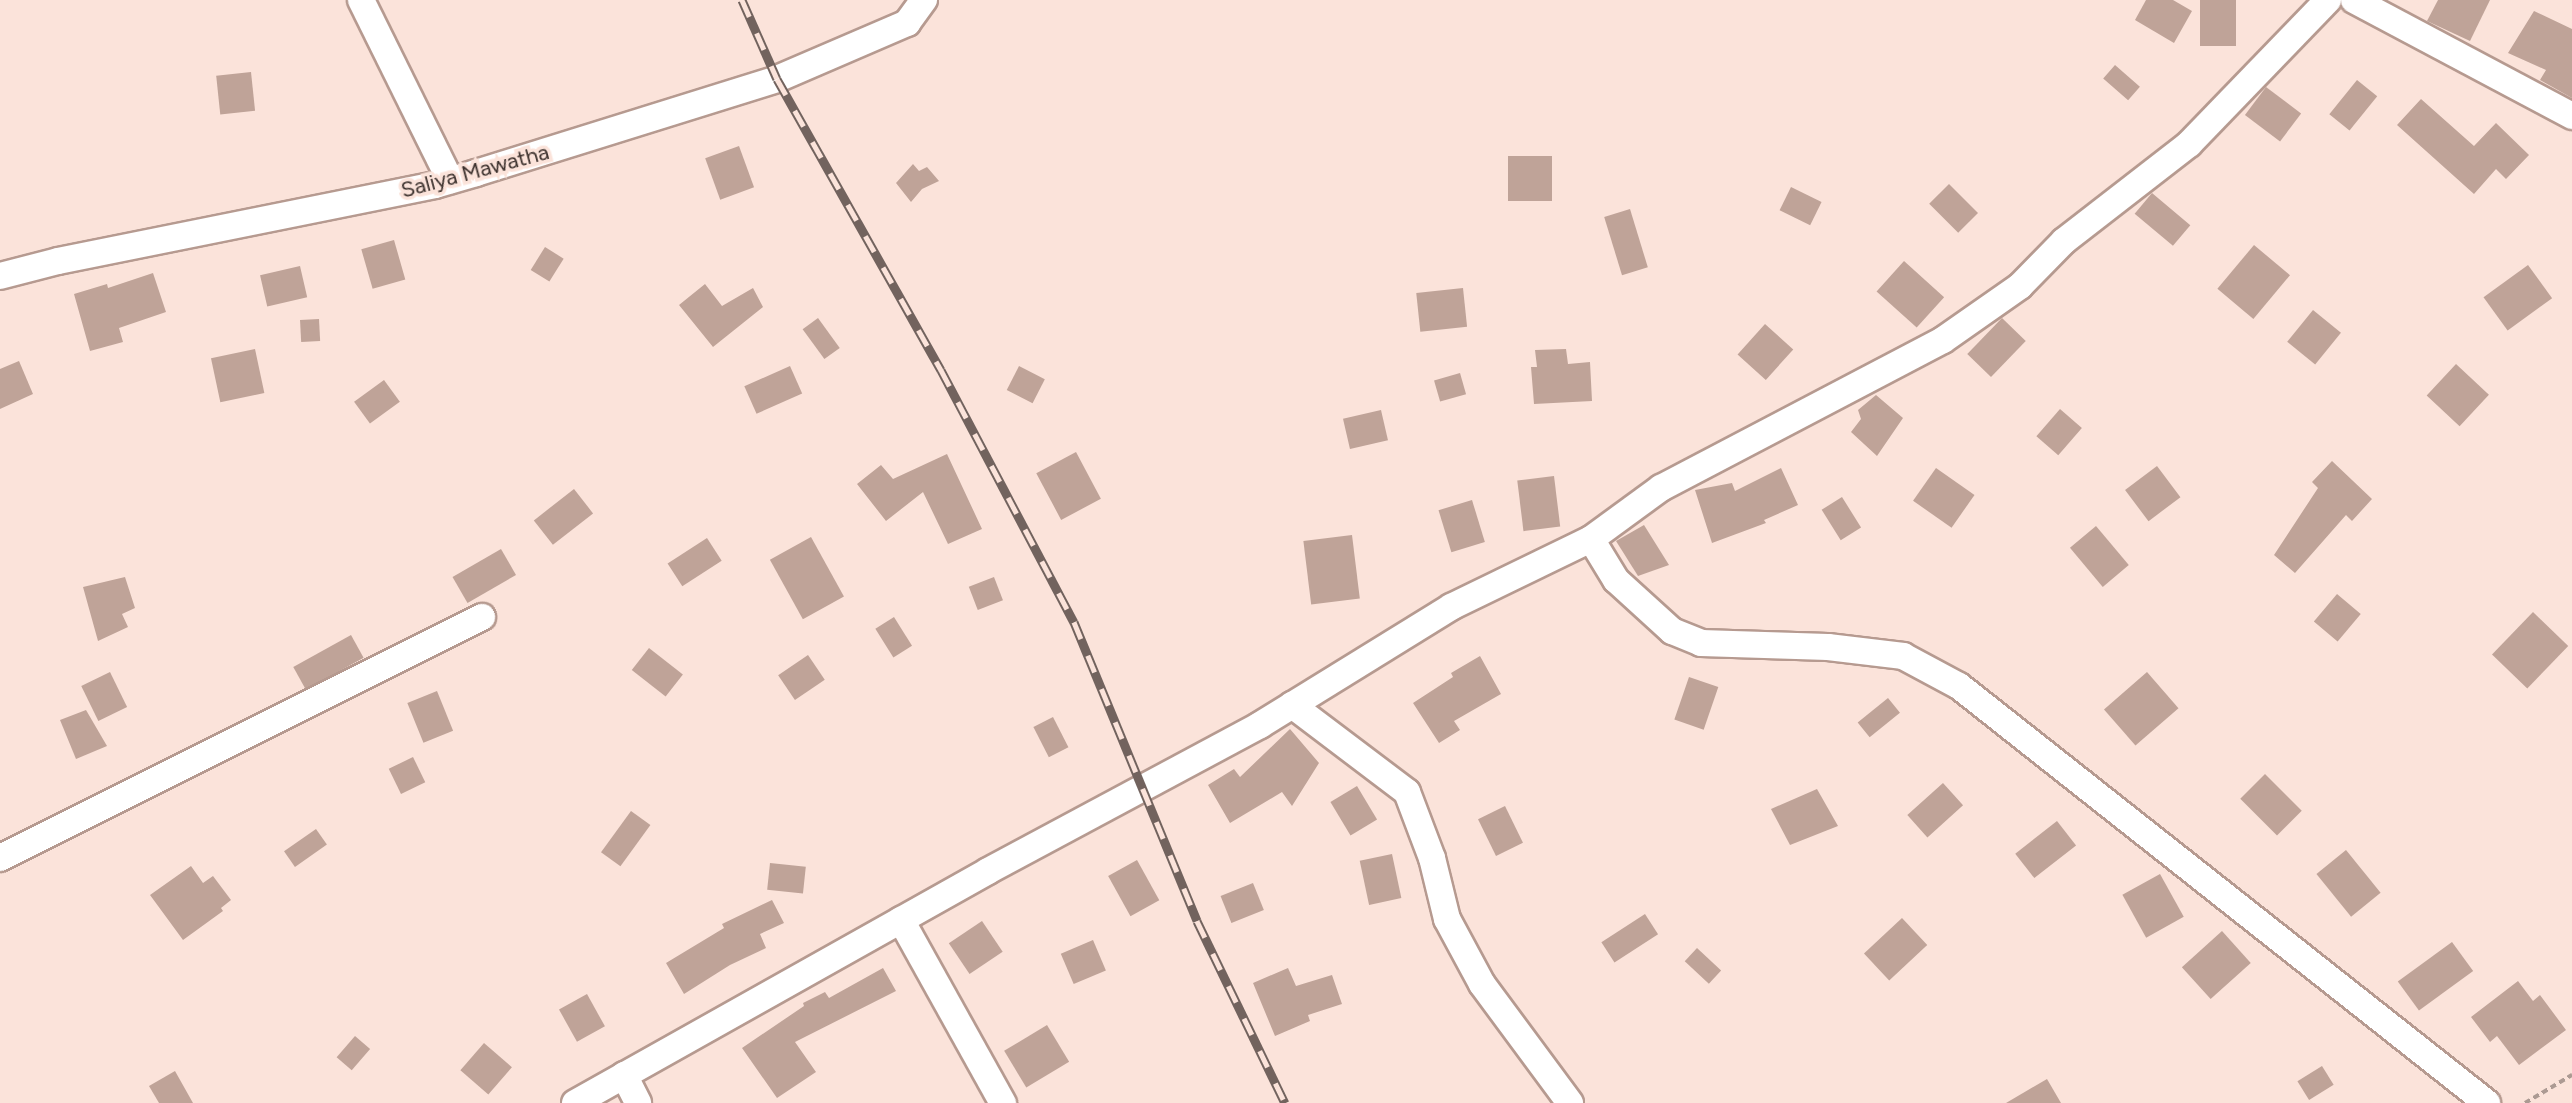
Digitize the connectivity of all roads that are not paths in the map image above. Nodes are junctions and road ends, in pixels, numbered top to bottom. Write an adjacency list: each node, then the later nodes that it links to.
1 (361, 0): 6 (street)
2 (924, 0): 6 (street, Saliya Mawatha)
3 (2328, 0): 8 (street)
4 (2354, 0): 5 (street)
5 (2572, 116)
6 (450, 180): 7 (street, Saliya Mawatha)
7 (0, 276)
8 (1591, 539): 10 (street); 18 (street)
9 (482, 617): 11 (street)
10 (1292, 705): 12 (street); 17 (street)
11 (0, 858)
12 (901, 920): 13 (street); 16 (street)
13 (624, 1075): 14 (street); 15 (street)
14 (575, 1103)
15 (638, 1103)
16 (1003, 1103)
17 (1570, 1103)
18 (2487, 1103)

